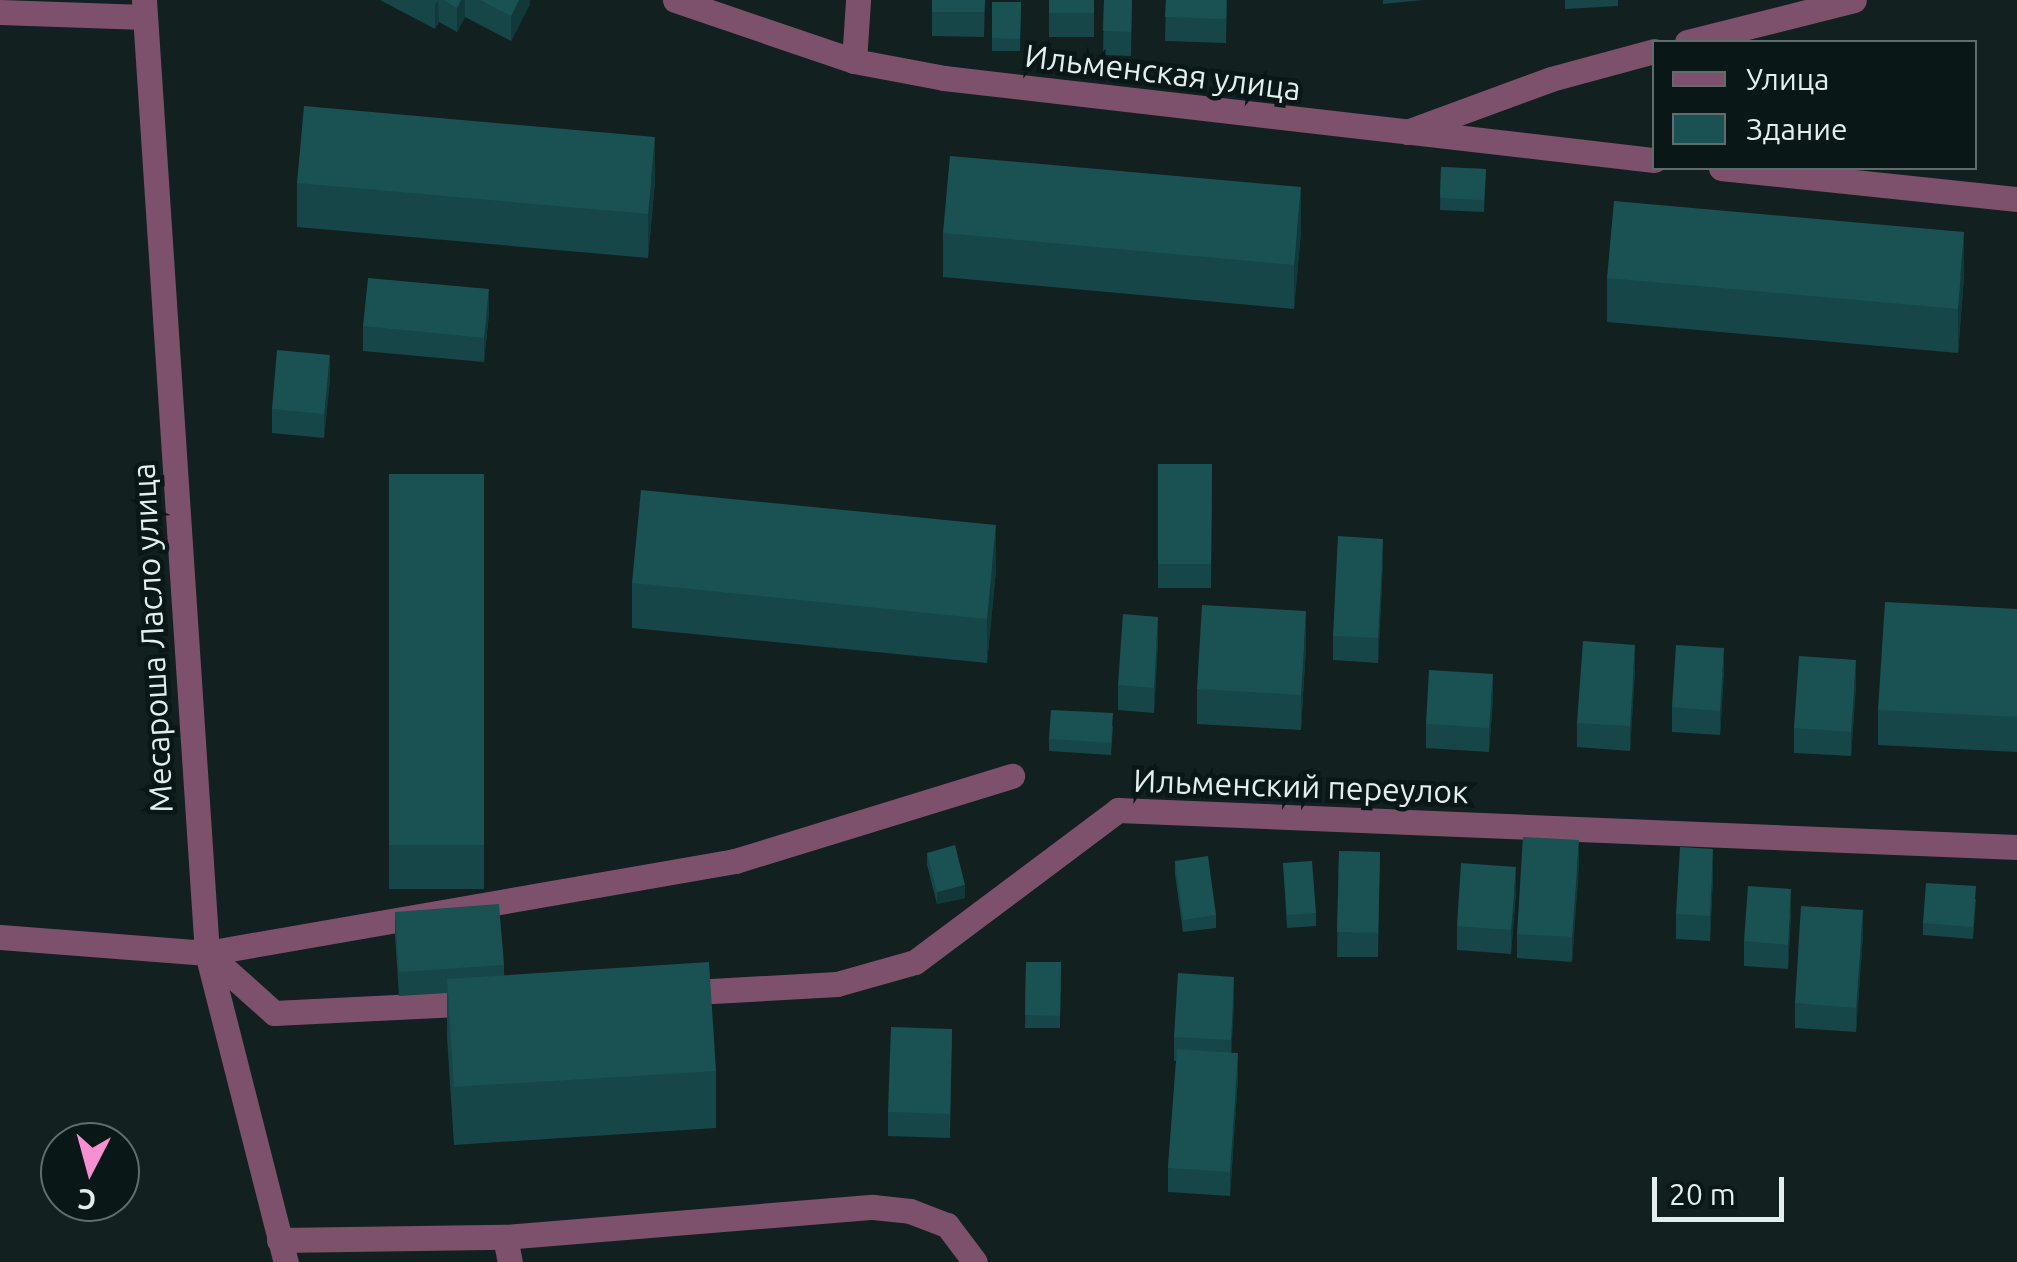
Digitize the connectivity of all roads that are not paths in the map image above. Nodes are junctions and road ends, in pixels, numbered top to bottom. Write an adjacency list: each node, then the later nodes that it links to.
1 (674, 0): 8 (street, Ильменская улица)
2 (858, 0): 8 (street)
3 (1854, 0): 6 (street)
4 (145, 8): 5 (street); 16 (street, Месароша Ласло улица)
5 (0, 12)
6 (1696, 40)
7 (1652, 53): 9 (street)
8 (854, 61): 9 (street, Ильменская улица)
9 (1402, 134): 10 (street, Ильменская улица)
10 (1652, 160)
11 (1740, 170): 12 (street)
12 (2017, 199)
13 (1012, 776): 16 (street)
14 (2017, 847): 17 (street, Ильменский переулок)
15 (0, 937): 16 (street)
16 (208, 954): 18 (street); 20 (street, Месароша Ласло улица)
17 (643, 994)
18 (507, 1001)
19 (508, 1249): 20 (street); 21 (street)
20 (283, 1251)
21 (975, 1262)

